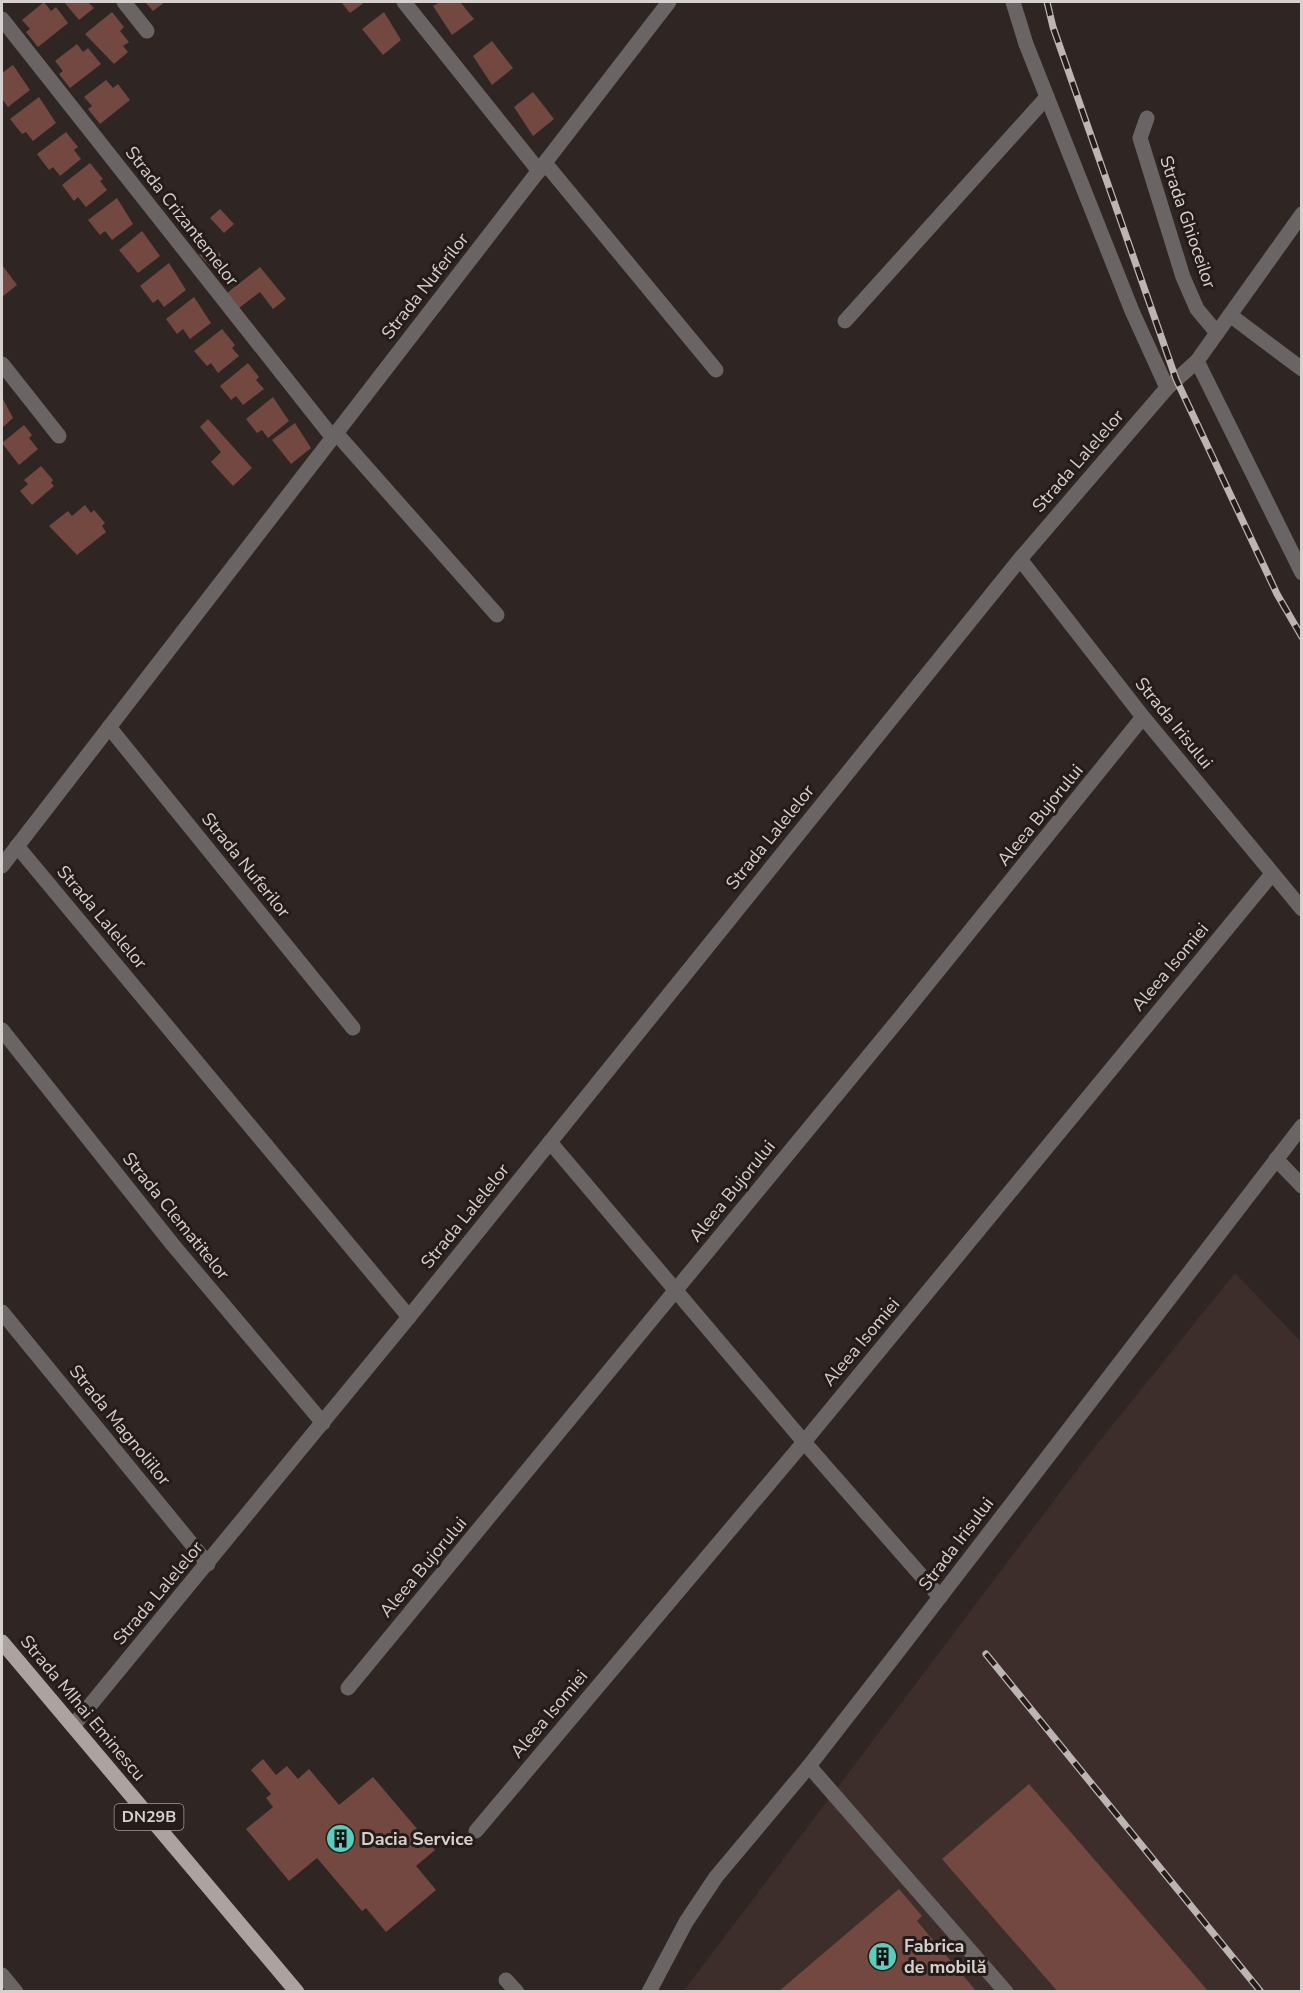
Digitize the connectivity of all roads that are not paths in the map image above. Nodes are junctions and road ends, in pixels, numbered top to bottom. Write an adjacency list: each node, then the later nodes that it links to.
1 (124, 2): 6 (street)
2 (404, 2): 9 (street)
3 (669, 2): 9 (street, Strada Nuferilor)
4 (1013, 2): 7 (street)
5 (2, 19): 20 (street, Strada Crizantemelor)
6 (147, 31)
7 (1047, 97): 12 (street); 18 (street)
8 (1147, 118): 13 (street, Strada Ghioceilor)
9 (542, 167): 17 (street); 20 (street, Strada Nuferilor)
10 (1302, 214): 11 (street, Strada Ghioceilor)
11 (1230, 315): 13 (street, Strada Ghioceilor); 16 (street)
12 (845, 321)
13 (1217, 333): 14 (street, Strada Ghioceilor)
14 (1197, 361): 18 (street, Strada Lalelelor); 22 (street)
15 (2, 364): 19 (street)
16 (1302, 369)
17 (716, 370)
18 (1167, 388): 21 (street, Strada Lalelelor)
19 (60, 436)
20 (335, 436): 23 (street); 25 (street, Strada Nuferilor)
21 (1020, 560): 24 (street, Strada Irisului); 33 (street, Strada Lalelelor)
22 (1302, 573)
23 (497, 615)
24 (1143, 717): 28 (street, Strada Irisului); 36 (street, Aleea Bujorului)
25 (109, 727): 26 (street, Strada Nuferilor); 30 (street, Strada Nuferilor)
26 (18, 846): 27 (street, Strada Nuferilor); 38 (street, Strada Lalelelor)
27 (2, 866)
28 (1272, 874): 29 (street, Strada Irisului); 40 (street, Aleea Isomiei)
29 (1302, 909)
30 (353, 1028)
31 (2, 1030): 39 (street, Strada Clematitelor)
32 (1302, 1126): 34 (street, Strada Irisului)
33 (550, 1142): 36 (street); 38 (street, Strada Lalelelor)
34 (1276, 1159): 35 (street); 42 (street, Strada Irisului)
35 (1302, 1186)
36 (675, 1291): 40 (street); 44 (street, Aleea Bujorului)
37 (2, 1312): 41 (street, Strada Magnoliilor)
38 (409, 1317): 39 (street, Strada Lalelelor)
39 (323, 1423): 41 (street, Strada Lalelelor)
40 (804, 1442): 42 (street); 47 (street, Aleea Isomiei)
41 (208, 1563): 45 (street, Strada Lalelelor)
42 (940, 1597): 46 (street, Strada Irisului)
43 (2, 1642): 45 (main road, Strada MIhai Eminescu / DN29B)
44 (348, 1688)
45 (73, 1726): 51 (main road, Strada MIhai Eminescu / DN29B)
46 (809, 1766): 53 (street, Strada Irisului); 54 (street)
47 (476, 1831)
48 (2, 1975): 50 (street)
49 (506, 1980): 52 (street)
50 (16, 1992)
51 (297, 1992)
52 (517, 1992)
53 (649, 1992)
54 (1006, 1992)

